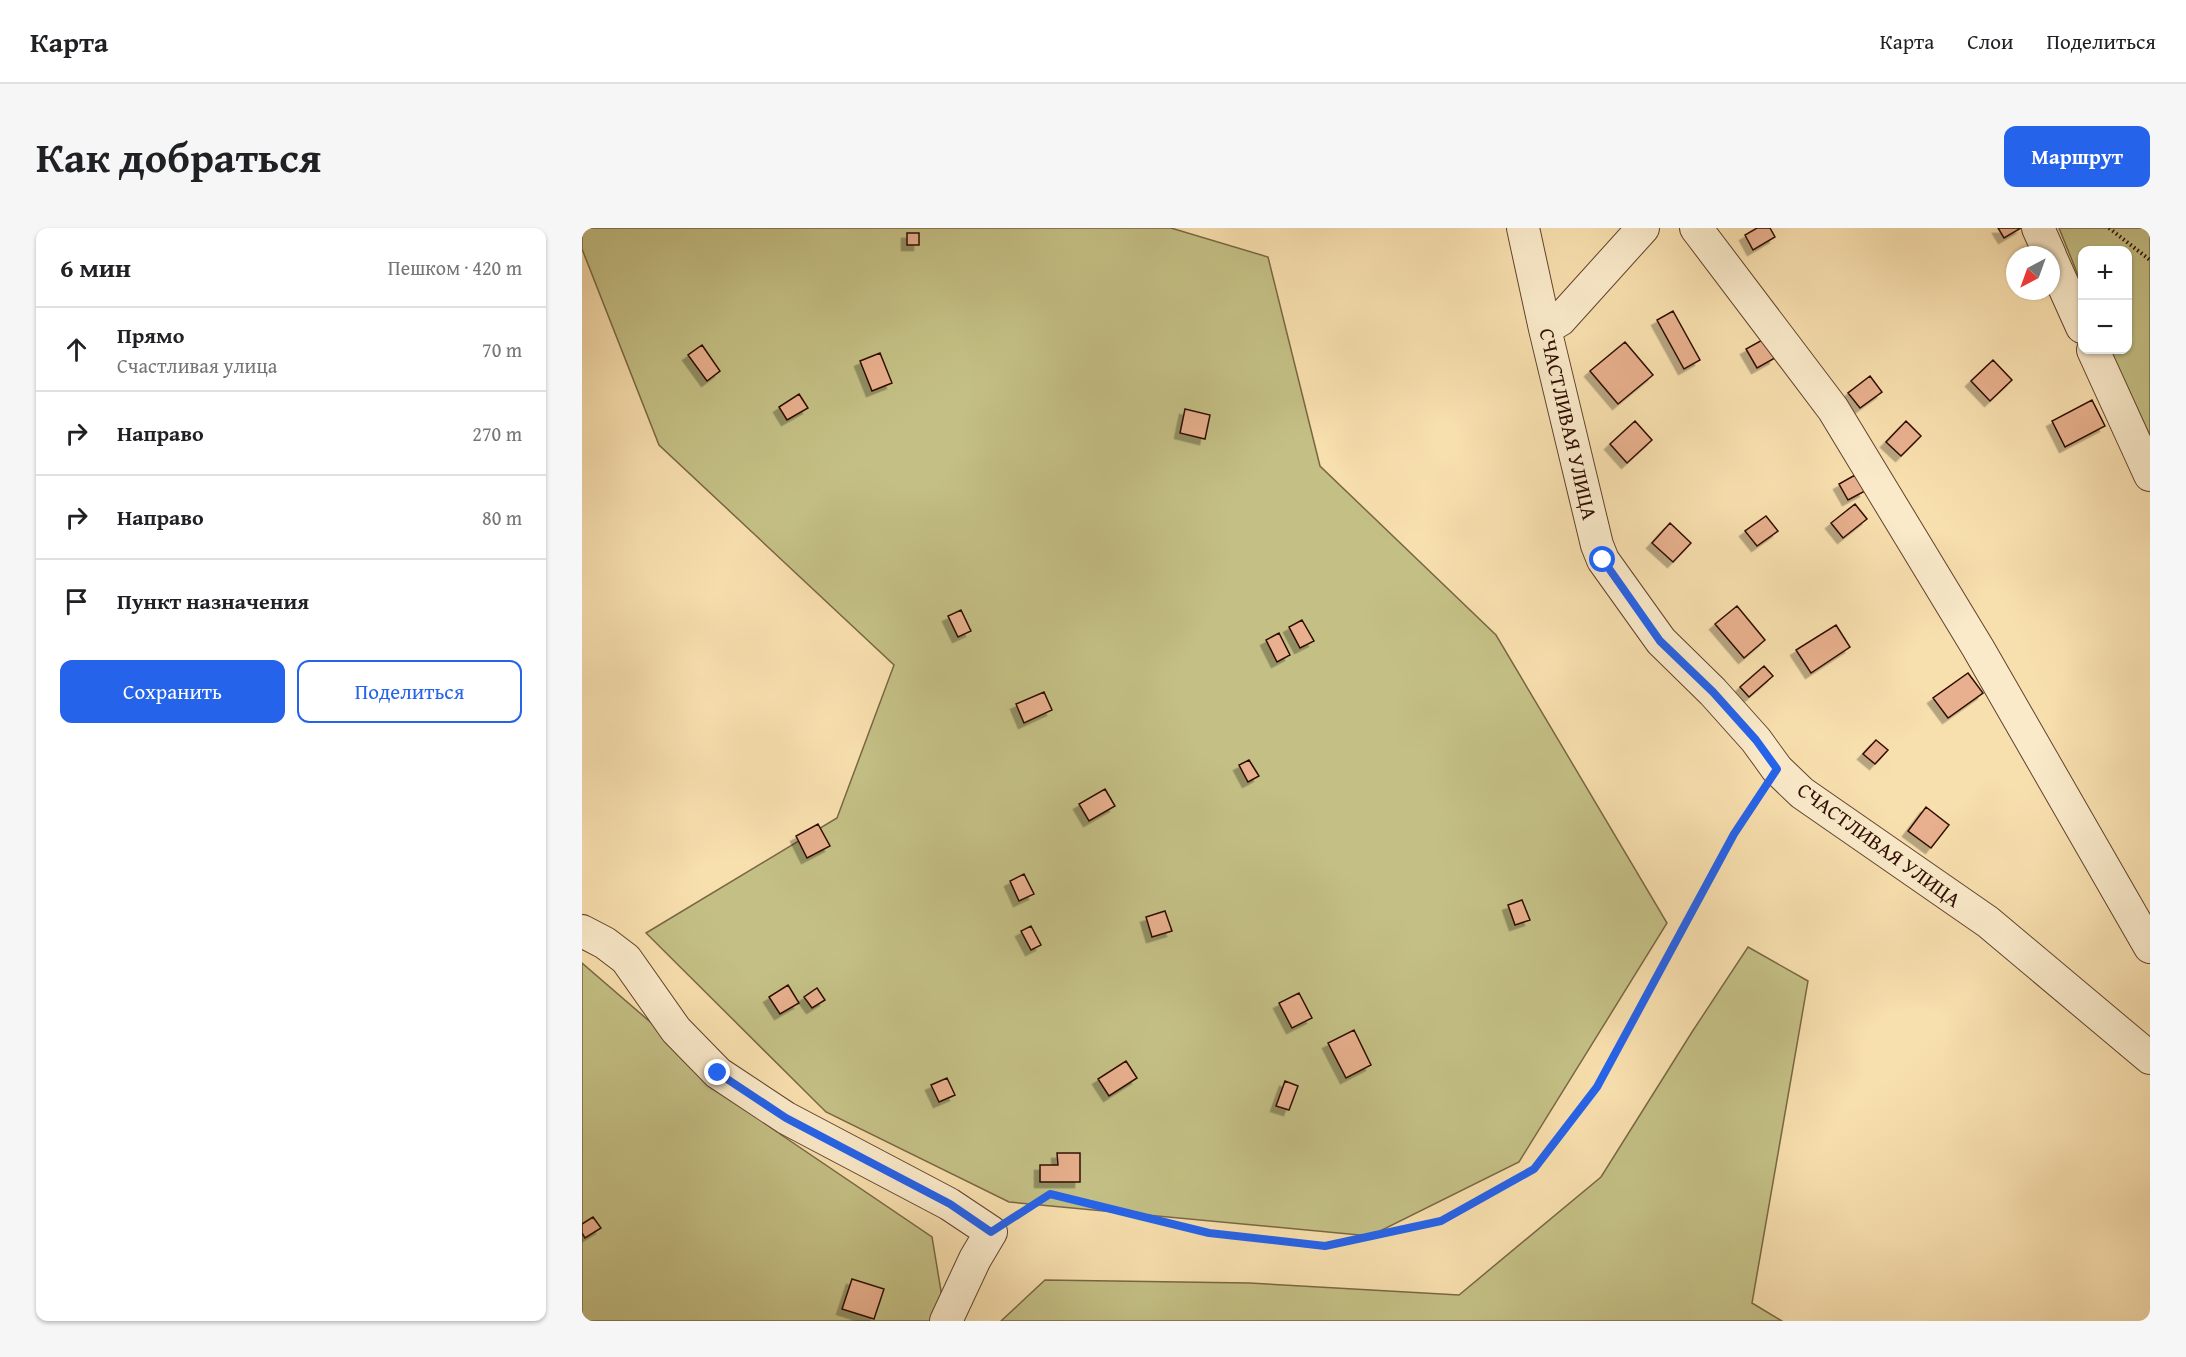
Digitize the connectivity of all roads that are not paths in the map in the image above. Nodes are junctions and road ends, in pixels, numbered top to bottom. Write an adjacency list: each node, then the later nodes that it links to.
1 (1523, 228): 8 (street, СЧАСТЛИВАЯ УЛИЦА)
2 (1643, 228): 8 (street)
3 (1696, 228): 12 (street)
4 (2038, 228): 5 (street)
5 (2046, 246)
6 (2060, 278): 7 (street)
7 (2078, 318)
8 (1545, 329): 13 (street, СЧАСТЛИВАЯ УЛИЦА)
9 (2095, 354): 10 (street)
10 (2150, 475)
11 (582, 932): 14 (street)
12 (2150, 947)
13 (2150, 1058)
14 (946, 1321)

